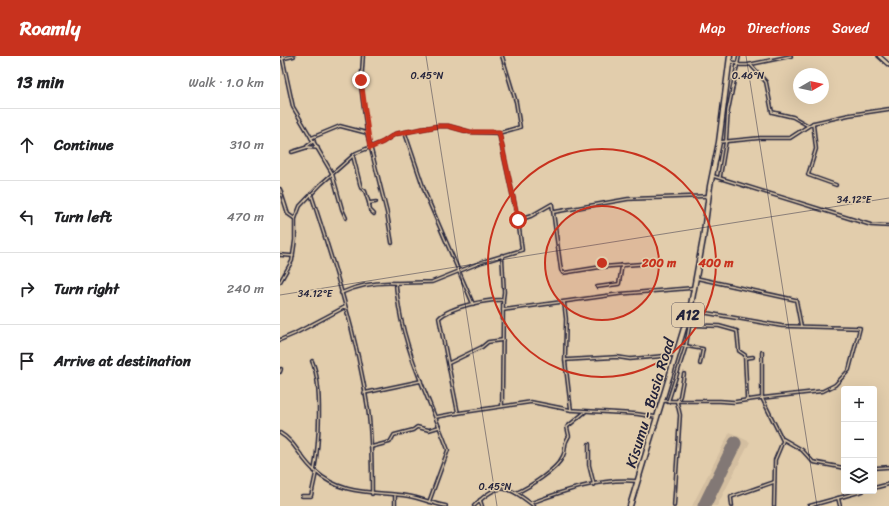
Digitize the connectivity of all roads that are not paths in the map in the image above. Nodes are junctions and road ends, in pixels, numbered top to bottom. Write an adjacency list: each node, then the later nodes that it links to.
1 (294, 56): 8 (street)
2 (363, 56): 19 (street)
3 (502, 56): 18 (street)
4 (739, 56): 11 (street)
5 (770, 56): 10 (street)
6 (791, 56): 10 (street)
7 (879, 56): 13 (street)
8 (281, 58): 20 (street)
9 (730, 58): 11 (street); 23 (highway, Kisumu - Busia Road / A12)
10 (770, 59): 11 (street)
11 (738, 64): 22 (street)
12 (752, 65): 16 (street)
13 (889, 65)
14 (889, 109): 15 (street)
15 (812, 123): 16 (street); 32 (street)
16 (807, 125): 22 (street)
17 (405, 132): 18 (street); 26 (street); 50 (street)
18 (499, 132): 42 (street)
19 (367, 134): 20 (street); 26 (street)
20 (311, 138): 21 (street)
21 (314, 141): 24 (street); 25 (street)
22 (726, 141): 23 (street); 31 (street)
23 (719, 142): 30 (highway, Kisumu - Busia Road / A12)
24 (304, 148): 25 (street); 27 (street)
25 (318, 148): 29 (street)
26 (370, 148): 28 (street); 44 (street)
27 (292, 152)
28 (353, 156): 29 (street); 37 (street)
29 (332, 173): 34 (street); 41 (street)
30 (712, 176): 31 (street); 35 (highway, Kisumu - Busia Road / A12)
31 (720, 177): 43 (street)
32 (836, 184)
33 (280, 189): 40 (street)
34 (311, 194): 40 (street); 56 (street)
35 (708, 196): 38 (street); 51 (highway, Kisumu - Busia Road / A12)
36 (376, 202): 37 (street)
37 (370, 203): 39 (street)
38 (554, 212): 42 (street); 49 (street)
39 (374, 214)
40 (295, 218): 47 (street)
41 (346, 218)
42 (518, 220): 46 (street)
43 (889, 226)
44 (392, 243)
45 (280, 255): 47 (street)
46 (502, 255): 50 (street); 57 (street)
47 (293, 256): 52 (street)
48 (653, 263): 49 (street)
49 (622, 265): 54 (street)
50 (459, 270): 53 (street); 59 (street)
51 (696, 278): 55 (highway, Kisumu - Busia Road / A12); 65 (street)
52 (280, 282)
53 (396, 284): 56 (street); 81 (street)
54 (596, 288)
55 (694, 288): 58 (street); 60 (highway, Kisumu - Busia Road / A12)
56 (341, 293): 61 (street)
57 (503, 300): 59 (street); 62 (street)
58 (563, 302): 62 (street); 74 (street)
59 (473, 304): 76 (street)
60 (691, 304): 63 (street); 64 (highway, Kisumu - Busia Road / A12)
61 (345, 307): 66 (street); 82 (street)
62 (504, 310): 67 (street)
63 (692, 310): 64 (street); 65 (street)
64 (688, 325): 68 (highway, Kisumu - Busia Road / A12); 69 (street); 73 (street)
65 (801, 326): 83 (street)
66 (280, 340)
67 (503, 340): 76 (street); 88 (street)
68 (680, 345): 69 (street); 71 (highway, Kisumu - Busia Road / A12)
69 (686, 346): 77 (street); 86 (street)
70 (762, 352): 83 (street)
71 (677, 354): 74 (street); 85 (highway, Kisumu - Busia Road / A12)
72 (752, 357): 73 (street)
73 (745, 358): 84 (street)
74 (565, 360): 89 (street)
75 (312, 361): 102 (street)
76 (448, 363): 91 (street)
77 (700, 364)
78 (281, 369): 79 (street)
79 (280, 372)
80 (684, 374): 87 (street)
81 (421, 381): 82 (street); 92 (street)
82 (364, 393): 98 (street)
83 (762, 398): 84 (street); 96 (street)
84 (747, 400): 87 (street)
85 (661, 401): 86 (street); 93 (highway, Kisumu - Busia Road / A12)
86 (668, 402): 87 (street)
87 (677, 402): 123 (street)
88 (502, 406): 89 (street); 91 (street)
89 (571, 410): 90 (street)
90 (586, 411): 93 (street); 108 (street)
91 (458, 413): 92 (street)
92 (436, 417): 94 (street)
93 (657, 418): 103 (highway, Kisumu - Busia Road / A12)
94 (440, 427): 98 (street); 115 (street)
95 (280, 433): 102 (street)
96 (783, 439): 99 (street); 104 (street)
97 (589, 444): 106 (street)
98 (371, 447): 109 (street)
99 (841, 467)
100 (889, 467): 101 (street)
101 (877, 468)
102 (315, 472): 109 (street); 112 (street)
103 (638, 481): 106 (street); 122 (highway, Kisumu - Busia Road / A12)
104 (774, 482): 124 (street); 125 (street)
105 (889, 484): 107 (street)
106 (594, 485): 116 (street)
107 (877, 487)
108 (516, 493): 114 (street); 116 (street)
109 (372, 494): 111 (street)
110 (852, 494): 113 (street)
111 (395, 495): 115 (street); 117 (street)
112 (302, 496)
113 (838, 498): 126 (street); 127 (street)
114 (480, 500): 119 (street); 120 (street)
115 (429, 502): 118 (street)
116 (531, 503): 121 (street)
117 (395, 506)
118 (446, 506)
119 (474, 506)
120 (482, 506)
121 (534, 506)
122 (630, 506)
123 (674, 506)
124 (732, 506)
125 (774, 506)
126 (809, 506)
127 (840, 506)

